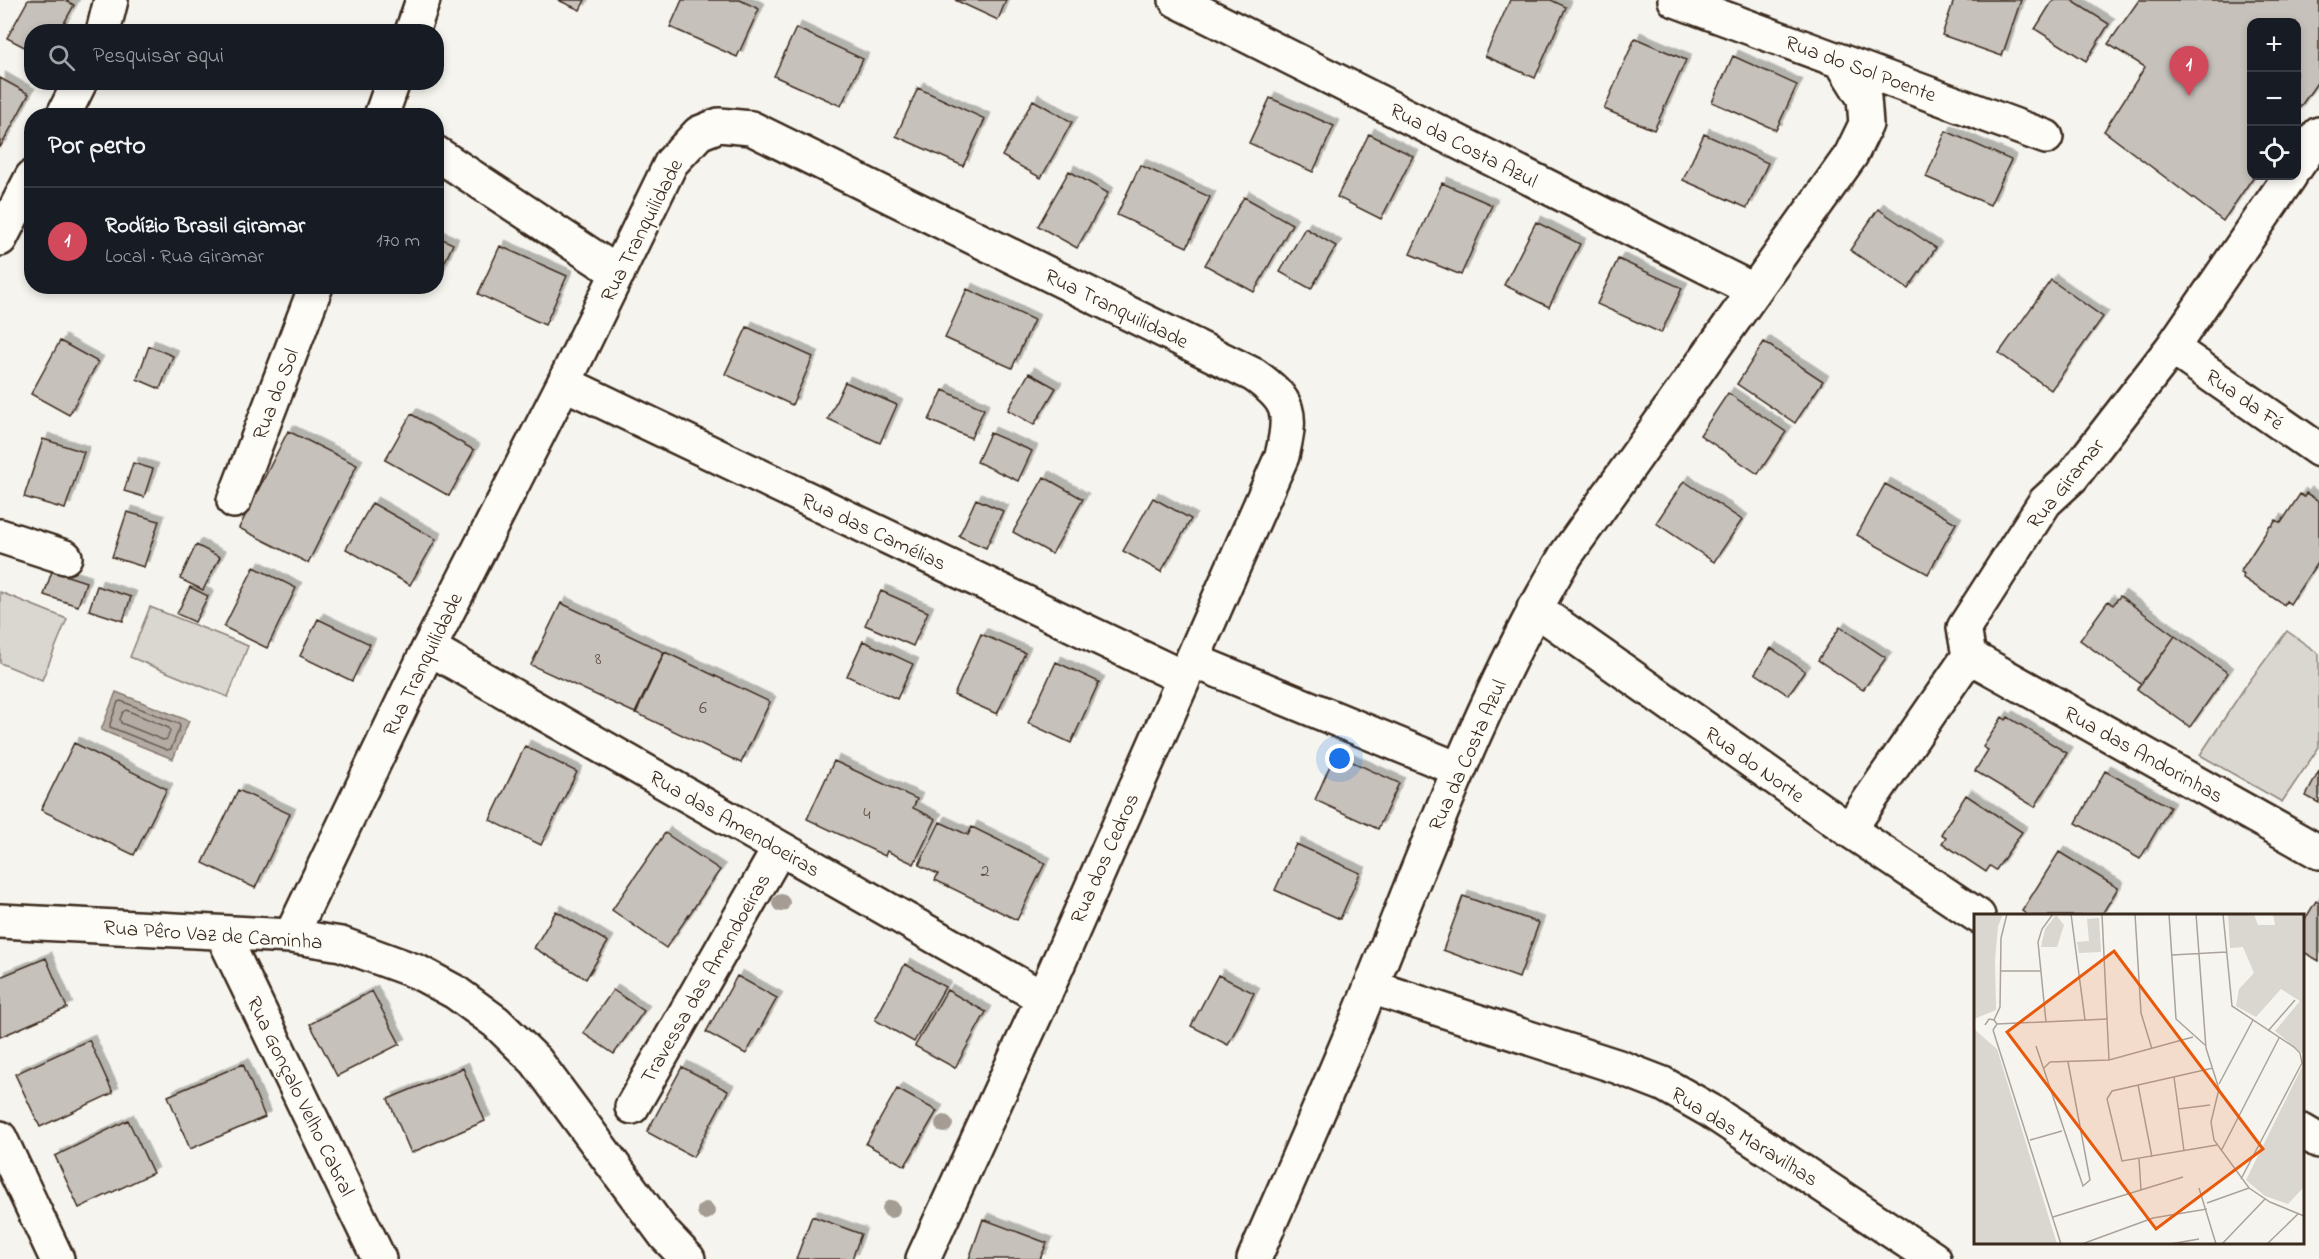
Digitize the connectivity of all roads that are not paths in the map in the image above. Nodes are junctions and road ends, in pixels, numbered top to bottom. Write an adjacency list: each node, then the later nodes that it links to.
1 (111, 0): 5 (street)
2 (423, 0): 6 (street)
3 (1176, 0): 20 (street, Rua da Costa Azul)
4 (1675, 0): 7 (street, Rua do Sol Poente)
5 (105, 24)
6 (415, 24)
7 (1842, 61): 13 (street, Rua do Sol Poente); 20 (street, Rua da Costa Azul)
8 (76, 90): 10 (street)
9 (390, 90): 11 (street)
10 (67, 108)
11 (384, 108)
12 (2319, 134): 15 (street)
13 (2046, 137)
14 (444, 158): 19 (street)
15 (2301, 160)
16 (2287, 180): 22 (street, Rua Giramar)
17 (24, 192): 18 (street)
18 (0, 239)
19 (618, 273): 23 (street, Rua Tranquilidade); 25 (street, Rua Tranquilidade)
20 (1753, 290): 29 (street, Rua da Costa Azul)
21 (313, 294): 26 (street, Rua do Sol)
22 (2172, 348): 24 (street, Rua da Fé); 31 (street, Rua Giramar)
23 (564, 383): 30 (street, Rua Tranquilidade); 32 (street, Rua das Camélias)
24 (2319, 450)
25 (1282, 456): 32 (street, Rua dos Cedros)
26 (234, 501)
27 (0, 536): 28 (street)
28 (65, 557)
29 (1534, 608): 33 (street, Rua da Costa Azul); 34 (street, Rua do Norte)
30 (429, 648): 35 (street, Rua das Amendoeiras); 40 (street, Rua Tranquilidade)
31 (1969, 656): 34 (street); 36 (street, Rua das Andorinhas)
32 (1188, 669): 33 (street, Rua das Camélias); 42 (street, Rua dos Cedros)
33 (1458, 769): 41 (street, Rua da Costa Azul)
34 (1849, 830): 37 (street, Rua do Norte)
35 (779, 849): 42 (street, Rua das Amendoeiras); 43 (street, Travessa das Amendoeiras)
36 (2319, 852)
37 (1976, 914)
38 (0, 921): 39 (street, Rua Pêro Vaz de Caminha)
39 (222, 933): 40 (street, Rua Pêro Vaz de Caminha); 48 (street, Rua Gonçalo Velho Cabral)
40 (291, 936): 49 (street, Rua Pêro Vaz de Caminha)
41 (1371, 987): 51 (street, Rua da Costa Azul); 52 (street, Rua das Maravilhas)
42 (1043, 998): 50 (street, Rua dos Cedros)
43 (632, 1107)
44 (2304, 1132): 46 (street)
45 (0, 1138): 47 (street)
46 (2319, 1142)
47 (57, 1259)
48 (379, 1259)
49 (688, 1259)
50 (923, 1259)
51 (1254, 1259)
52 (1934, 1259)

